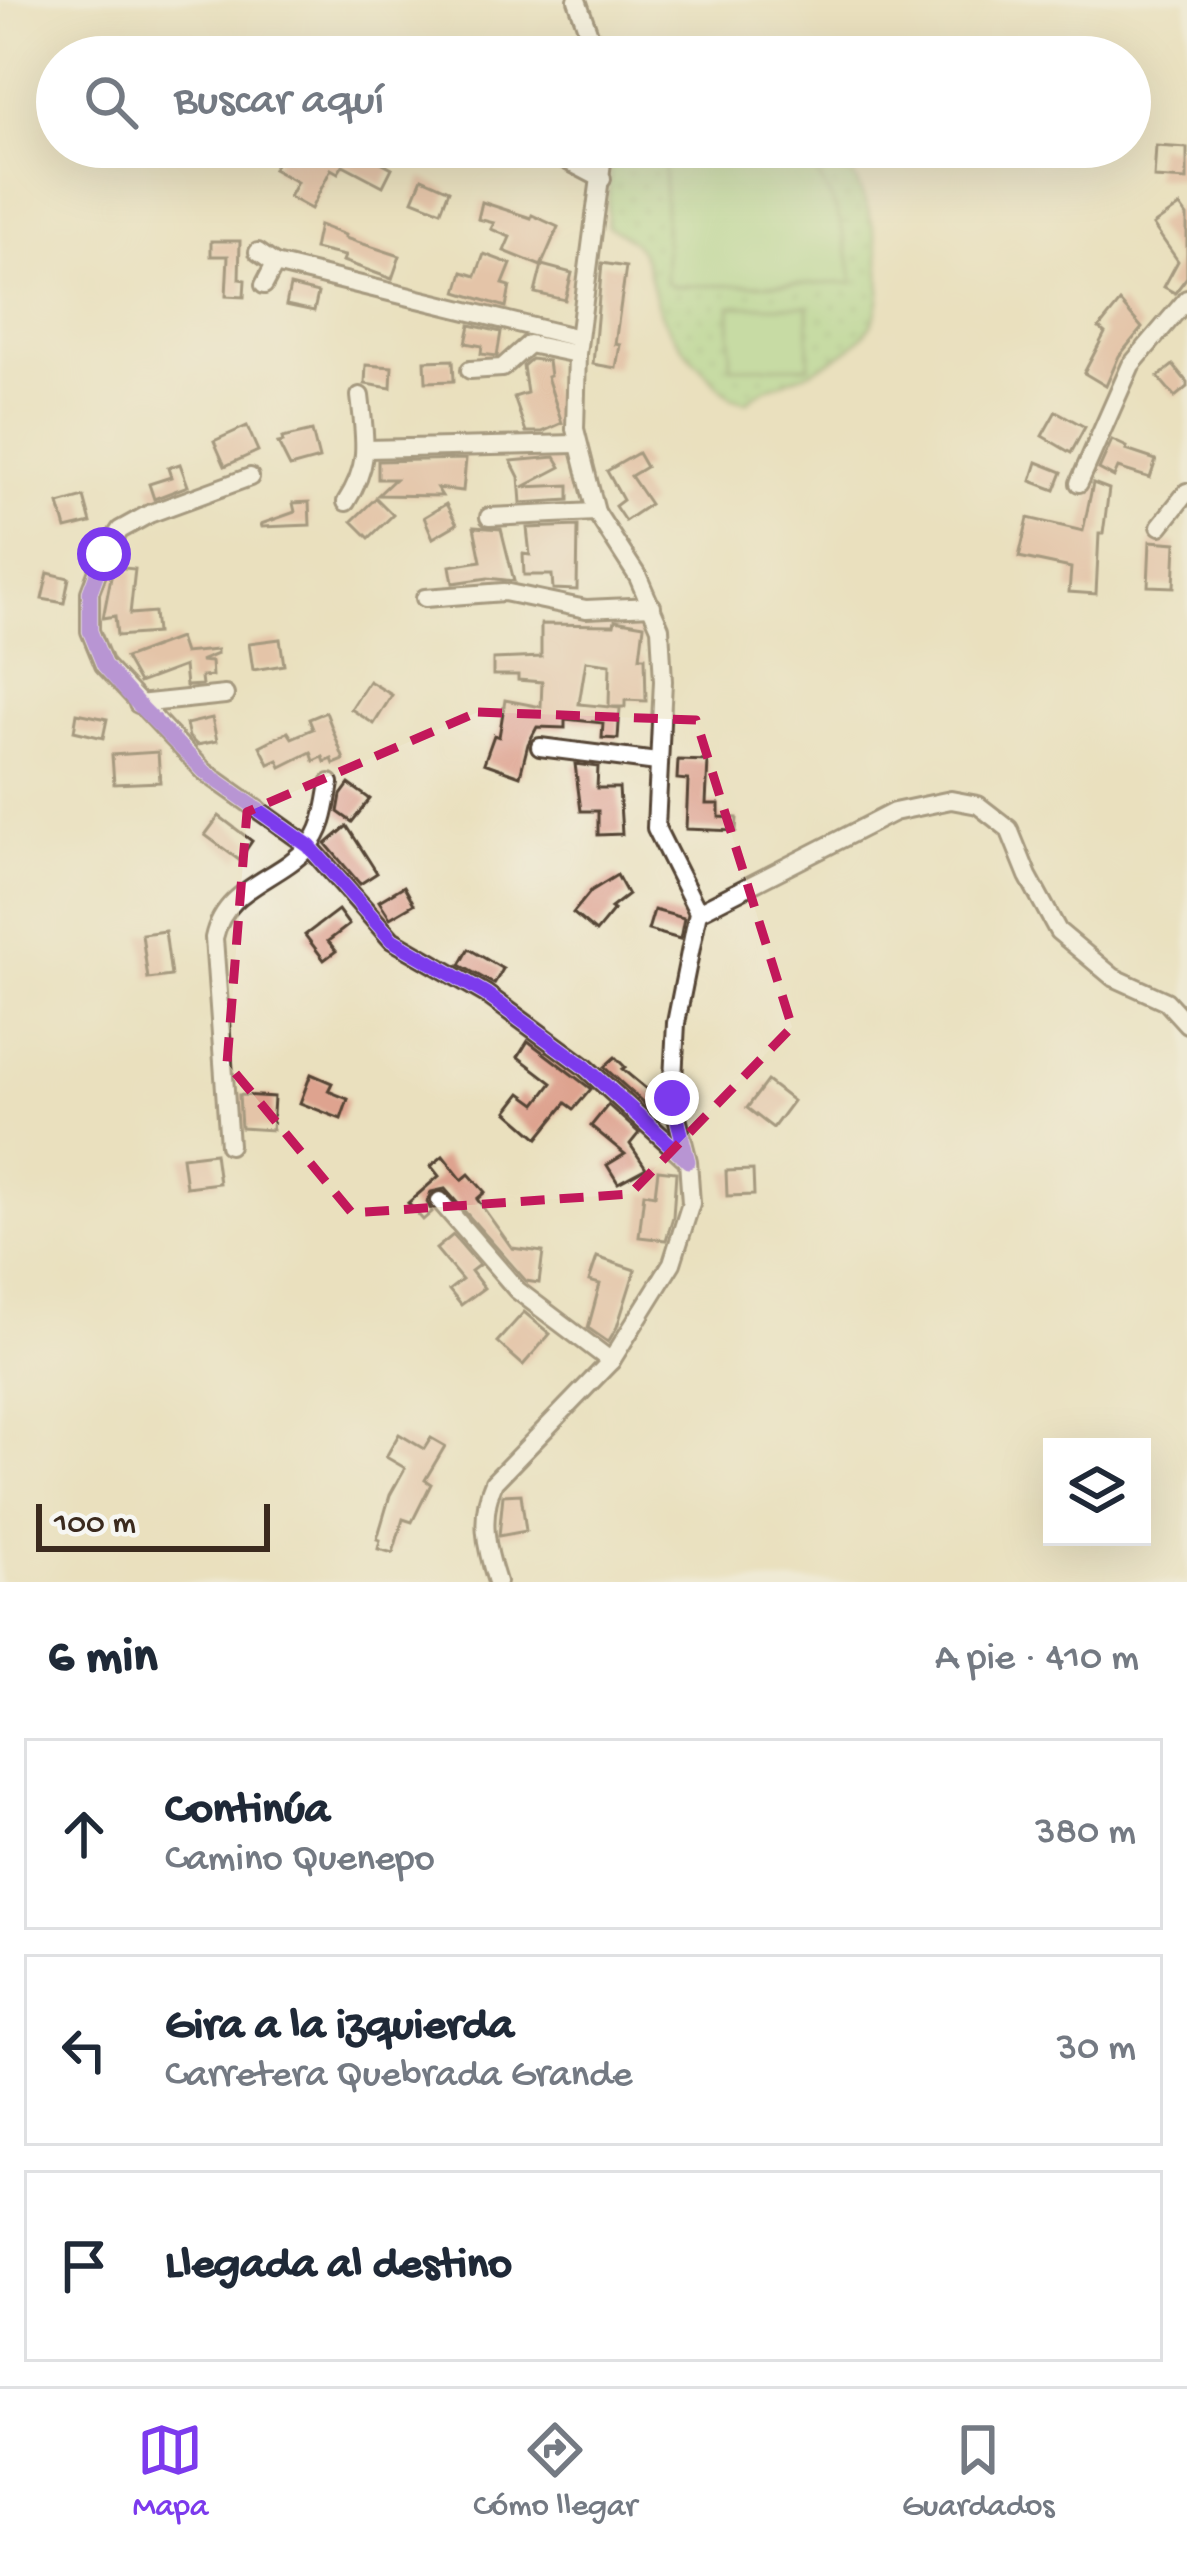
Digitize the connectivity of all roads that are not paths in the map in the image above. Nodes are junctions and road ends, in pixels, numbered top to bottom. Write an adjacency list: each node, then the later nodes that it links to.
1 (577, 0): 2 (street)
2 (590, 36)
3 (581, 168): 5 (street)
4 (603, 168): 5 (street)
5 (602, 179): 10 (street)
6 (258, 252): 7 (street)
7 (275, 264): 8 (street); 10 (street)
8 (264, 285)
9 (1187, 298): 16 (street)
10 (578, 346): 11 (street); 13 (street)
11 (470, 370)
12 (360, 396): 14 (street)
13 (576, 444): 14 (street); 19 (street)
14 (366, 449): 18 (street)
15 (250, 477): 25 (street)
16 (1079, 483)
17 (1187, 492): 21 (street)
18 (346, 502)
19 (596, 512): 20 (street); 23 (street)
20 (489, 517)
21 (1160, 526)
22 (425, 598): 23 (street)
23 (652, 606): 27 (street)
24 (225, 695): 25 (street)
25 (138, 704): 29 (street)
26 (540, 746): 27 (street)
27 (657, 762): 30 (street)
28 (330, 783): 29 (street)
29 (309, 846): 32 (street); 33 (street)
30 (698, 913): 31 (street); 33 (street)
31 (1187, 1024)
32 (229, 1145)
33 (688, 1161): 35 (street)
34 (440, 1201): 35 (street)
35 (611, 1361): 36 (street)
36 (497, 1582)

